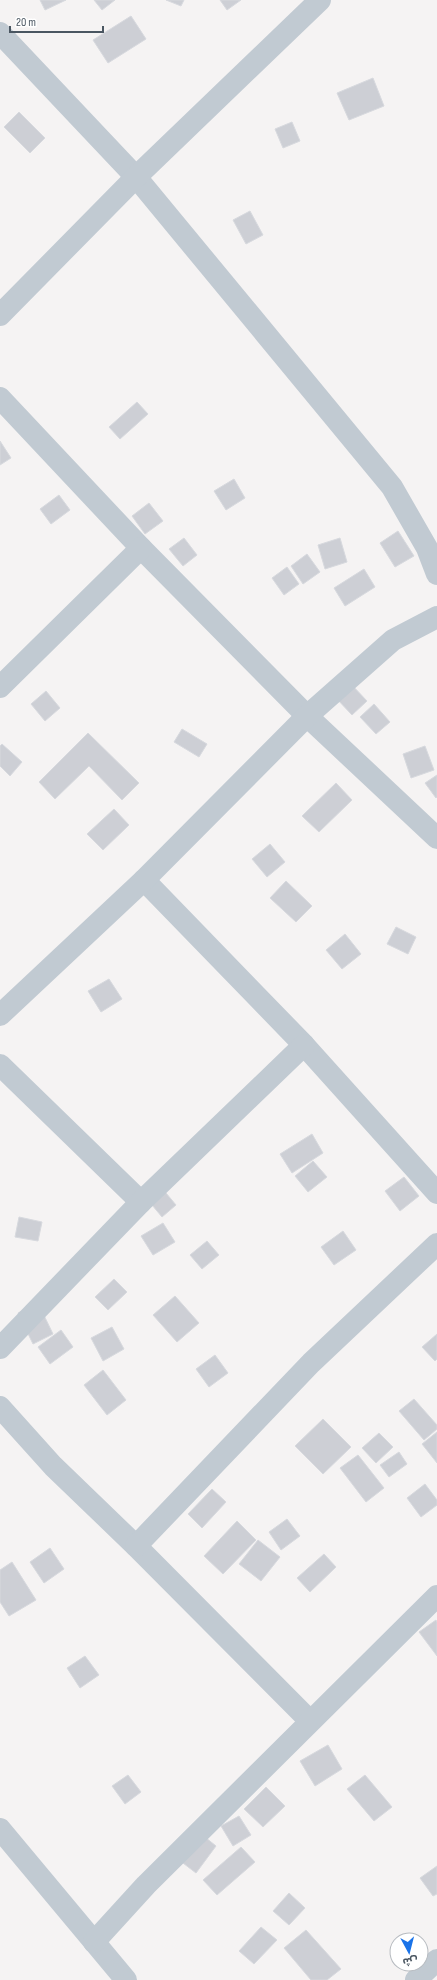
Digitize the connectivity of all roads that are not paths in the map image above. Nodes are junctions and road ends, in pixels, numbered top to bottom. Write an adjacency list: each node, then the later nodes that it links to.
1 (320, 0): 3 (street)
2 (0, 33): 3 (street)
3 (136, 177): 4 (street); 7 (street)
4 (0, 315)
5 (0, 398): 6 (street)
6 (141, 548): 9 (street); 10 (street)
7 (437, 574)
8 (437, 617): 10 (street)
9 (0, 687)
10 (307, 716): 11 (street); 12 (street)
11 (437, 838)
12 (144, 880): 13 (street); 14 (street)
13 (0, 1015)
14 (304, 1045): 16 (street); 17 (street)
15 (0, 1065): 17 (street)
16 (437, 1193)
17 (141, 1202): 19 (street)
18 (437, 1244): 21 (street)
19 (0, 1348)
20 (0, 1407): 21 (street)
21 (136, 1546): 23 (street)
22 (437, 1596): 23 (street)
23 (310, 1721): 25 (street)
24 (0, 1829): 25 (street)
25 (94, 1942): 27 (street)
26 (437, 1960): 28 (street)
27 (126, 1980)
28 (416, 1980)

